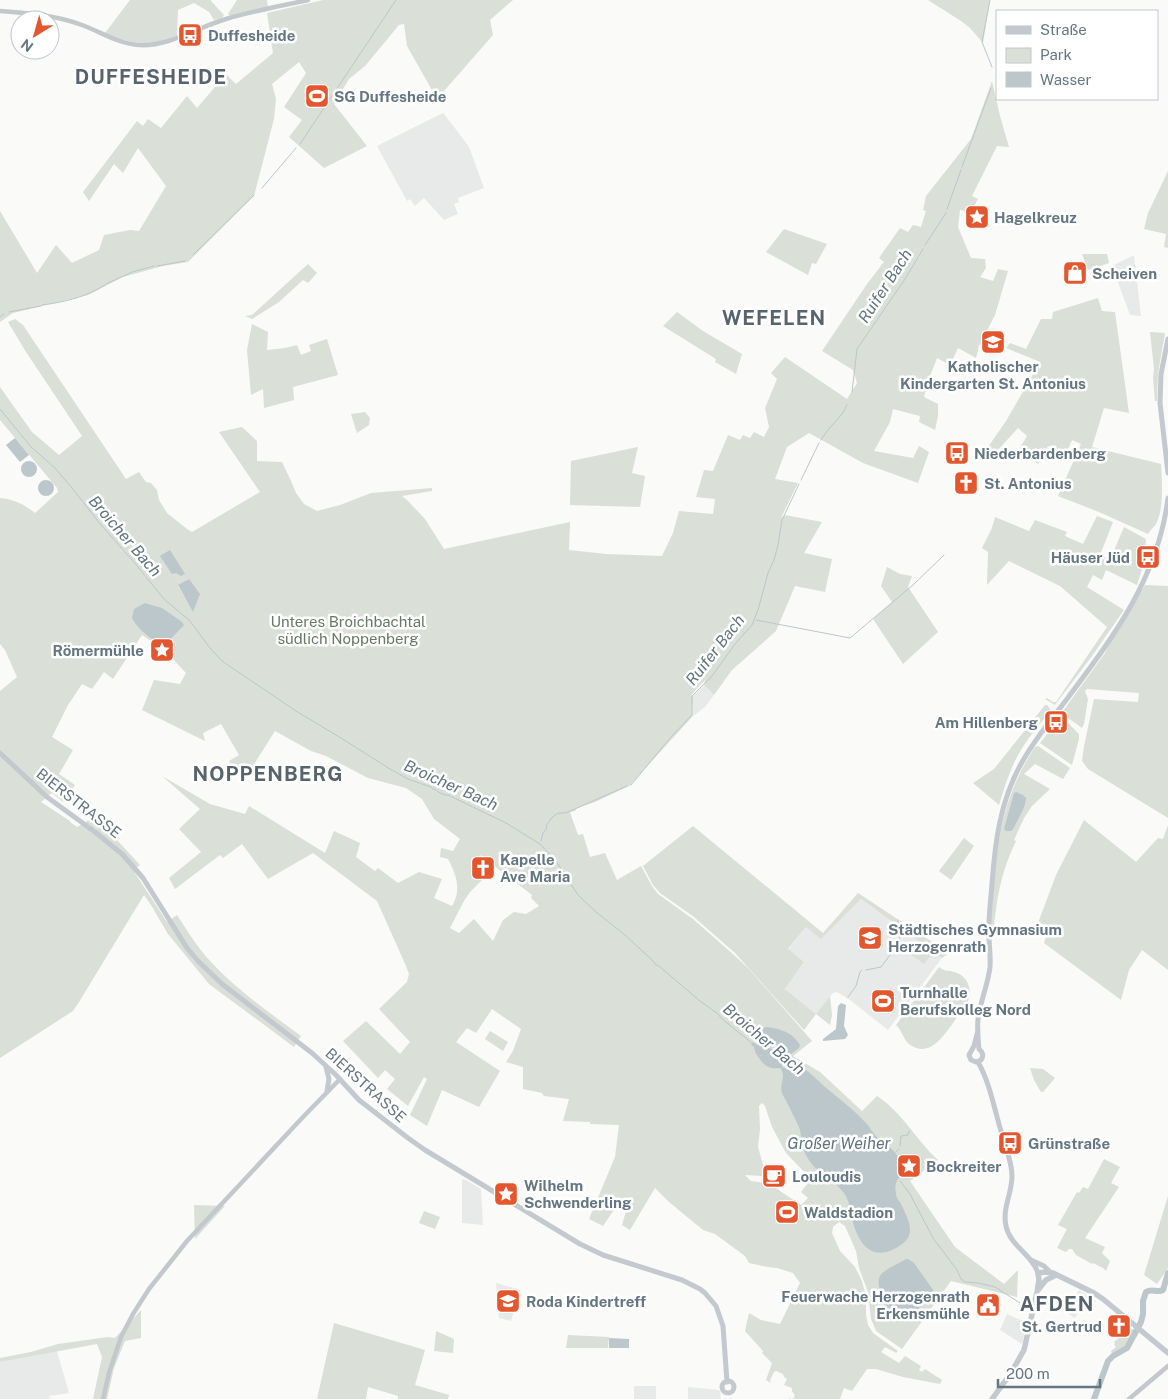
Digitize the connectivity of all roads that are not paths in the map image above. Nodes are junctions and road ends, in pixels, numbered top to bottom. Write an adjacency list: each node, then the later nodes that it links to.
1 (308, 0): 2 (street)
2 (0, 11)
3 (1168, 339): 4 (main road)
4 (1168, 473)
5 (1168, 498): 7 (main road)
6 (0, 753): 9 (main road, BIERSTRASSE)
7 (976, 1049): 8 (main road); 8 (main road)
8 (980, 1061): 12 (main road)
9 (324, 1064): 10 (main road, BIERSTRASSE); 11 (main road)
10 (340, 1079): 11 (street); 18 (main road, BIERSTRASSE)
11 (327, 1091): 19 (street)
12 (1030, 1260): 13 (main road); 14 (main road)
13 (1038, 1273): 14 (main road); 15 (main road)
14 (1053, 1274): 15 (main road); 16 (main road)
15 (1037, 1292): 20 (main road)
16 (1168, 1353)
17 (1168, 1366): 21 (street)
18 (728, 1396)
19 (103, 1399)
20 (992, 1399)
21 (1129, 1399)

